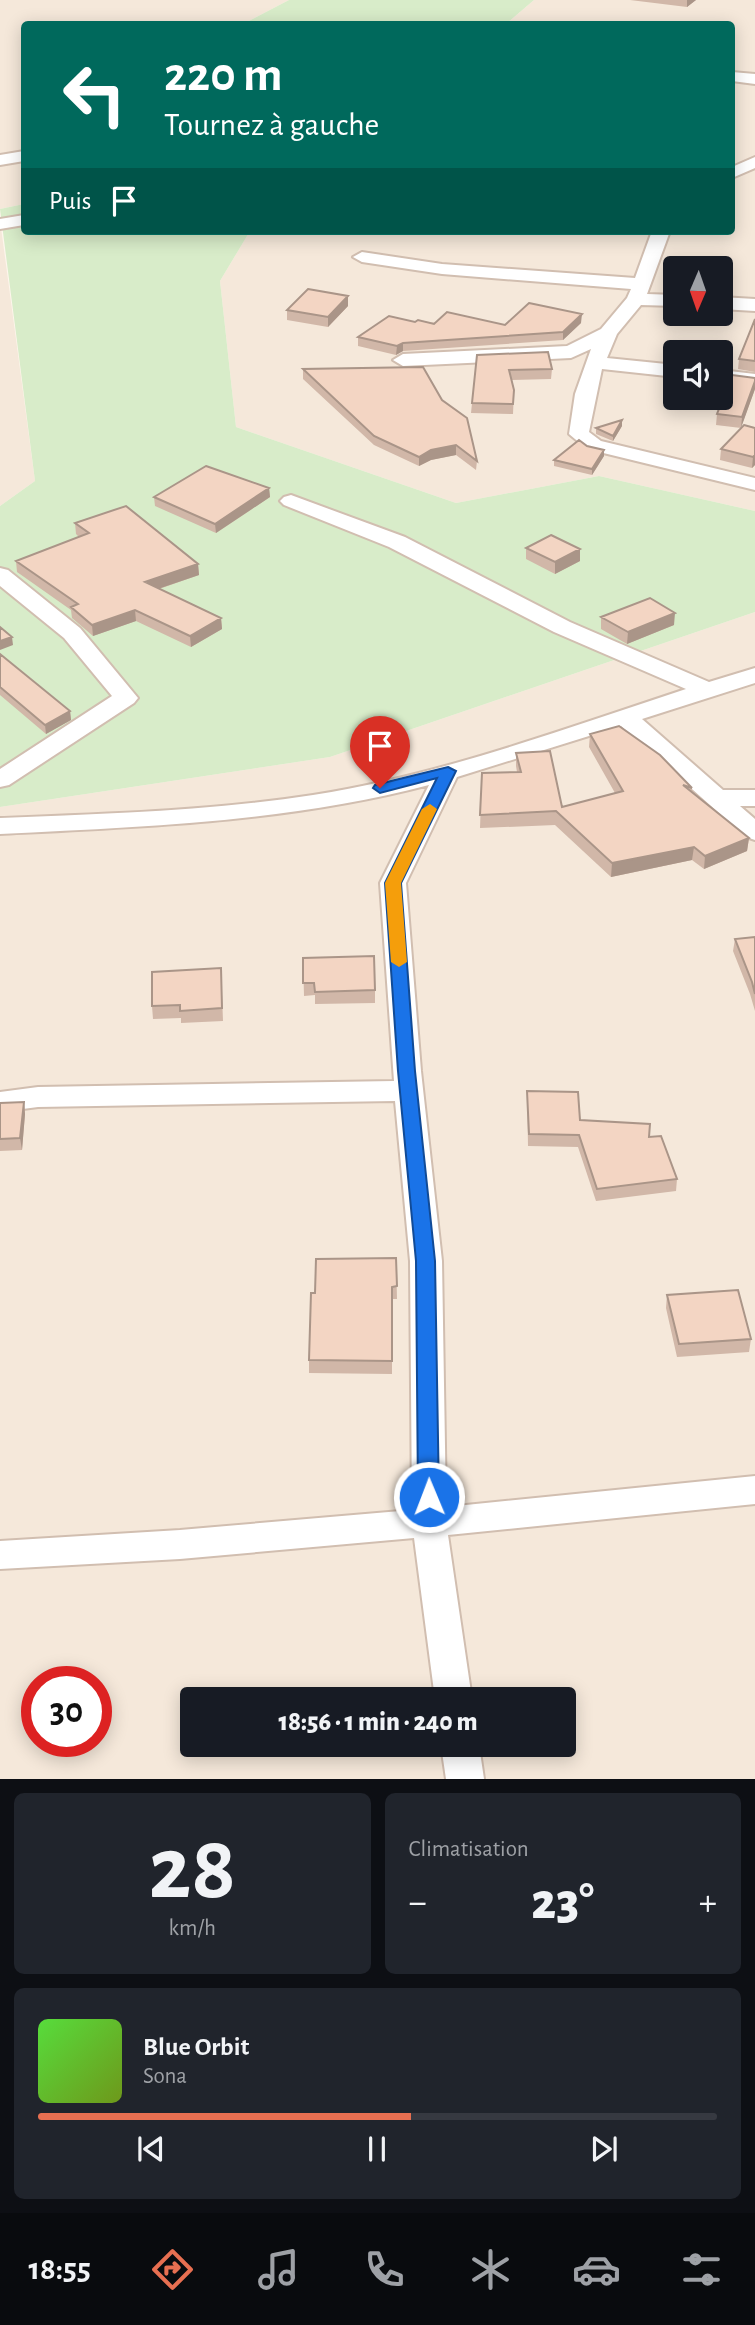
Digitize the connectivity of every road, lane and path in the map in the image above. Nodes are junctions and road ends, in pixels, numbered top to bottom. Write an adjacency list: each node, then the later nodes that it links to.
1 (735, 77): 2 (street)
2 (755, 79)
3 (21, 156): 4 (street)
4 (0, 160)
5 (755, 162): 6 (street)
6 (735, 172)
7 (21, 220): 8 (street)
8 (0, 223)
9 (660, 235): 11 (street)
10 (362, 257): 11 (street)
11 (639, 292): 12 (street); 15 (street)
12 (663, 298)
13 (733, 304): 14 (street)
14 (755, 305)
15 (608, 333): 16 (street); 17 (street)
16 (403, 360)
17 (595, 362): 18 (street); 21 (street)
18 (663, 370)
19 (733, 377): 20 (street)
20 (755, 380)
21 (755, 484)
22 (291, 501): 25 (street)
23 (0, 575): 28 (street)
24 (755, 676): 25 (street)
25 (707, 690): 26 (street)
26 (624, 716): 27 (street); 29 (street)
27 (448, 771): 31 (street); 33 (street)
28 (0, 780)
29 (717, 798): 30 (street); 32 (street)
30 (755, 798)
31 (0, 825)
32 (755, 832)
33 (409, 1091): 34 (street); 36 (street)
34 (0, 1102)
35 (755, 1490): 36 (street)
36 (429, 1523): 37 (street); 38 (street)
37 (0, 1555)
38 (452, 1687)
39 (462, 1757): 40 (street)
40 (465, 1779)

